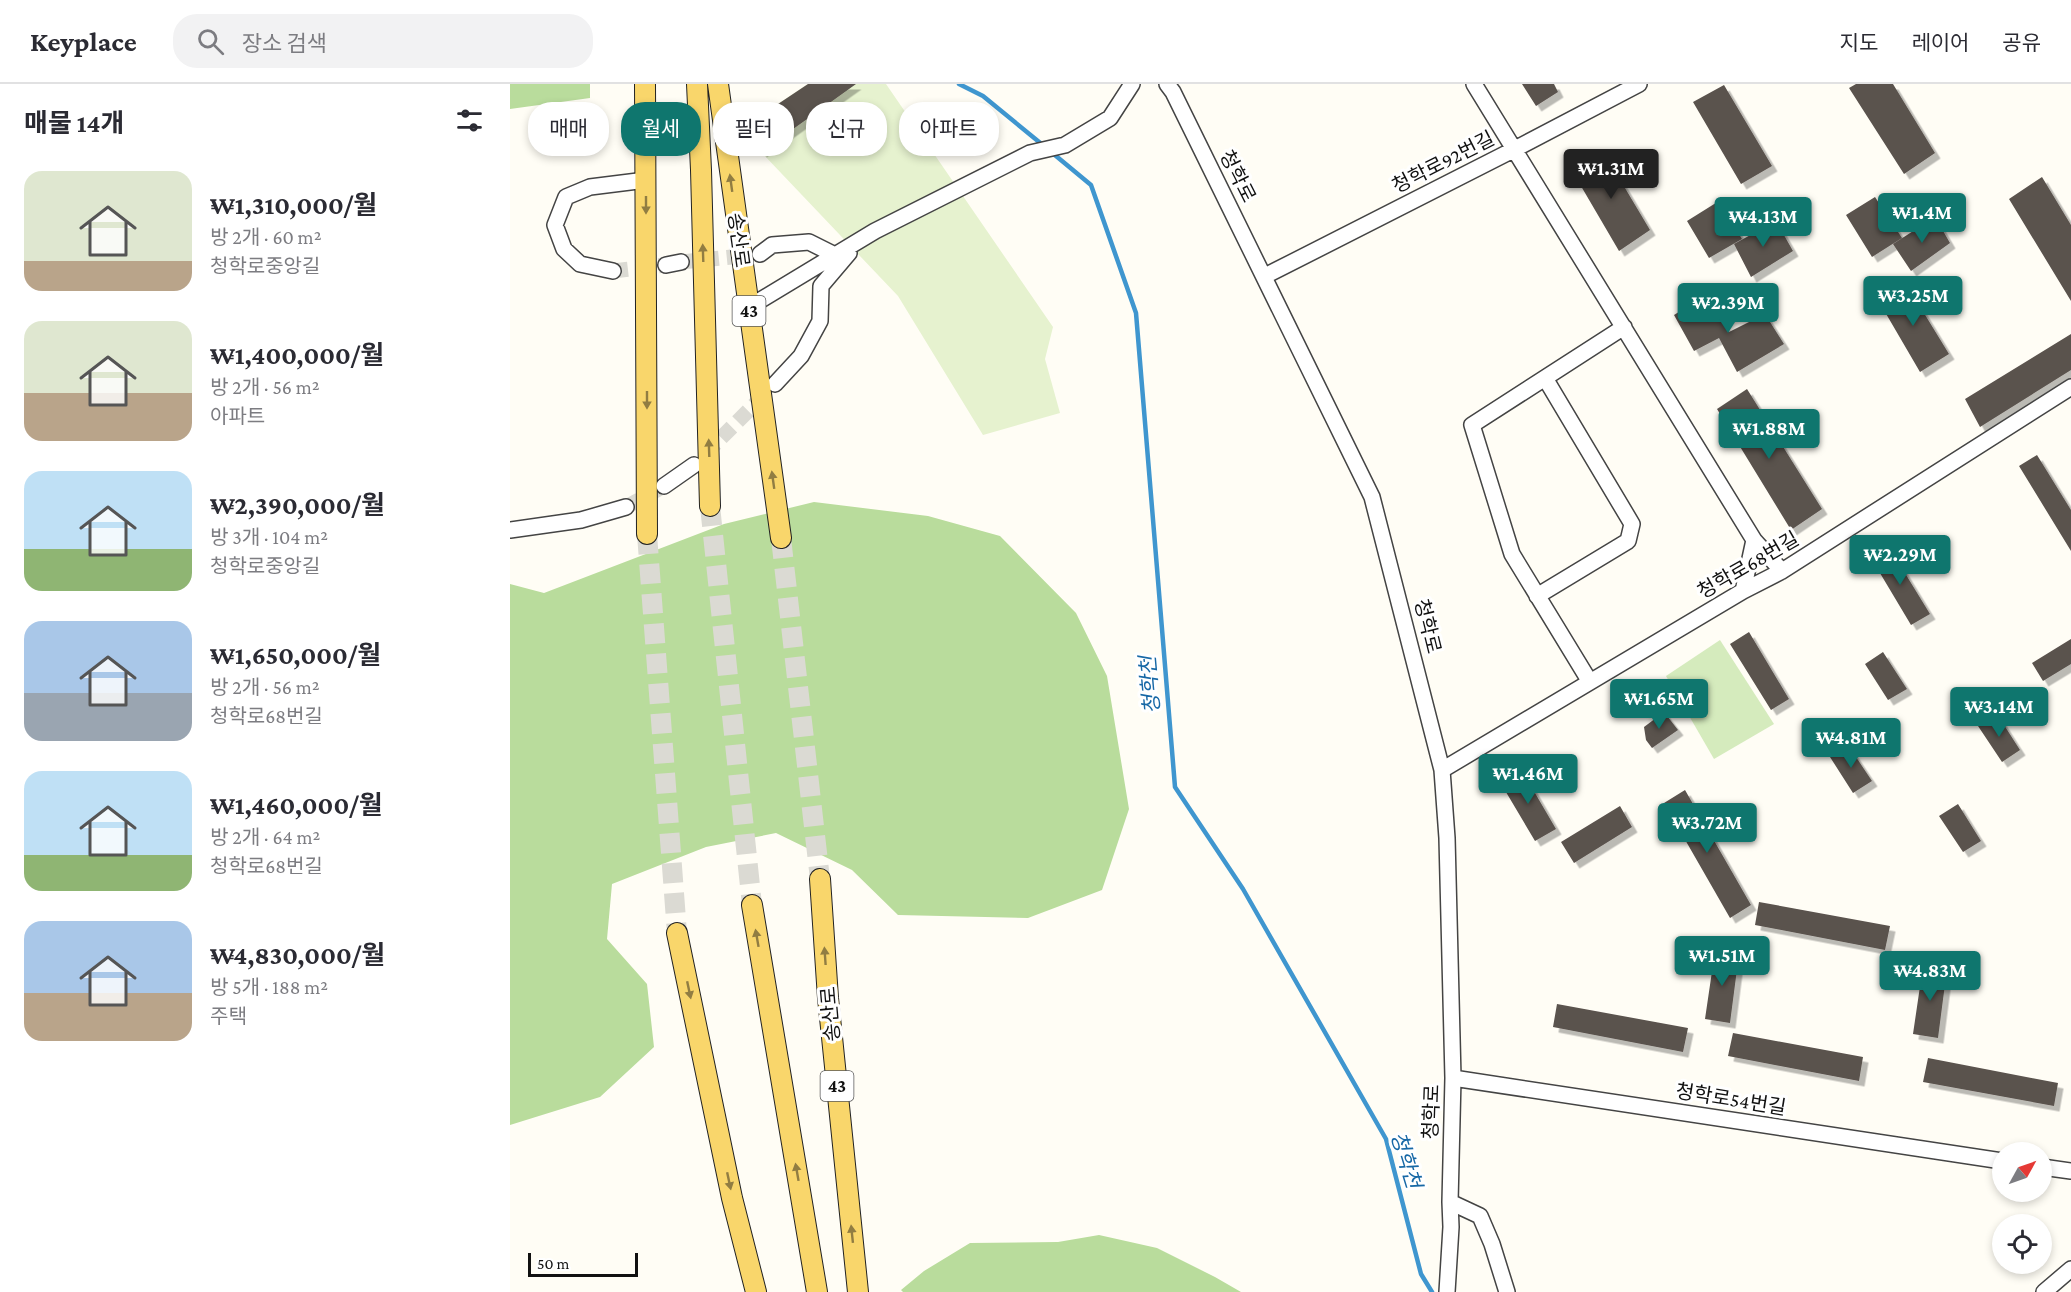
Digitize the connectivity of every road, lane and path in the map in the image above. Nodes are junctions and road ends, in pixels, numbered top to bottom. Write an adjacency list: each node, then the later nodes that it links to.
1 (645, 84): 9 (main road)
2 (697, 84): 22 (main road, 송산로, one-way to 2)
3 (718, 84): 15 (main road, 송산로 / 43, one-way to 3)
4 (1132, 84): 10 (street)
5 (1167, 84): 14 (street, 청학로)
6 (1474, 84): 8 (street)
7 (1639, 84): 8 (street, 청학로92번길)
8 (1515, 149): 14 (street, 청학로92번길); 16 (street)
9 (646, 180): 13 (street); 25 (main road, one-way to 25)
10 (859, 241): 12 (street); 18 (street)
11 (760, 254): 12 (street)
12 (837, 256): 15 (street)
13 (614, 271)
14 (1264, 276): 32 (street, 청학로)
15 (749, 307): 26 (main road, 송산로 / 43, one-way to 15)
16 (1624, 327): 17 (street); 27 (street)
17 (1545, 378): 30 (street); 30 (street)
18 (775, 384)
19 (2071, 387): 28 (street, 청학로68번길)
20 (694, 465): 21 (street)
21 (664, 486)
22 (710, 506)
23 (626, 507): 24 (street)
24 (510, 530)
25 (647, 534)
26 (782, 538)
27 (1754, 540): 28 (street); 29 (street)
28 (1782, 571): 29 (street, 청학로68번길)
29 (1743, 591): 31 (street, 청학로68번길)
30 (1537, 596): 31 (street)
31 (1590, 682): 32 (street, 청학로68번길)
32 (1442, 770): 36 (street, 청학로)
33 (820, 879): 44 (main road, 송산로 / 43, one-way to 33)
34 (752, 905): 43 (main road, one-way to 34)
35 (677, 933): 42 (main road, one-way to 42)
36 (1453, 1078): 37 (street, 청학로54번길); 40 (street, 청학로)
37 (1992, 1159)
38 (2052, 1168): 39 (street)
39 (2071, 1171)
40 (1450, 1202): 45 (street, 청학로); 46 (street)
41 (2071, 1269): 47 (street)
42 (756, 1292)
43 (817, 1292)
44 (858, 1292)
45 (1447, 1292)
46 (1507, 1292)
47 (2044, 1292)

